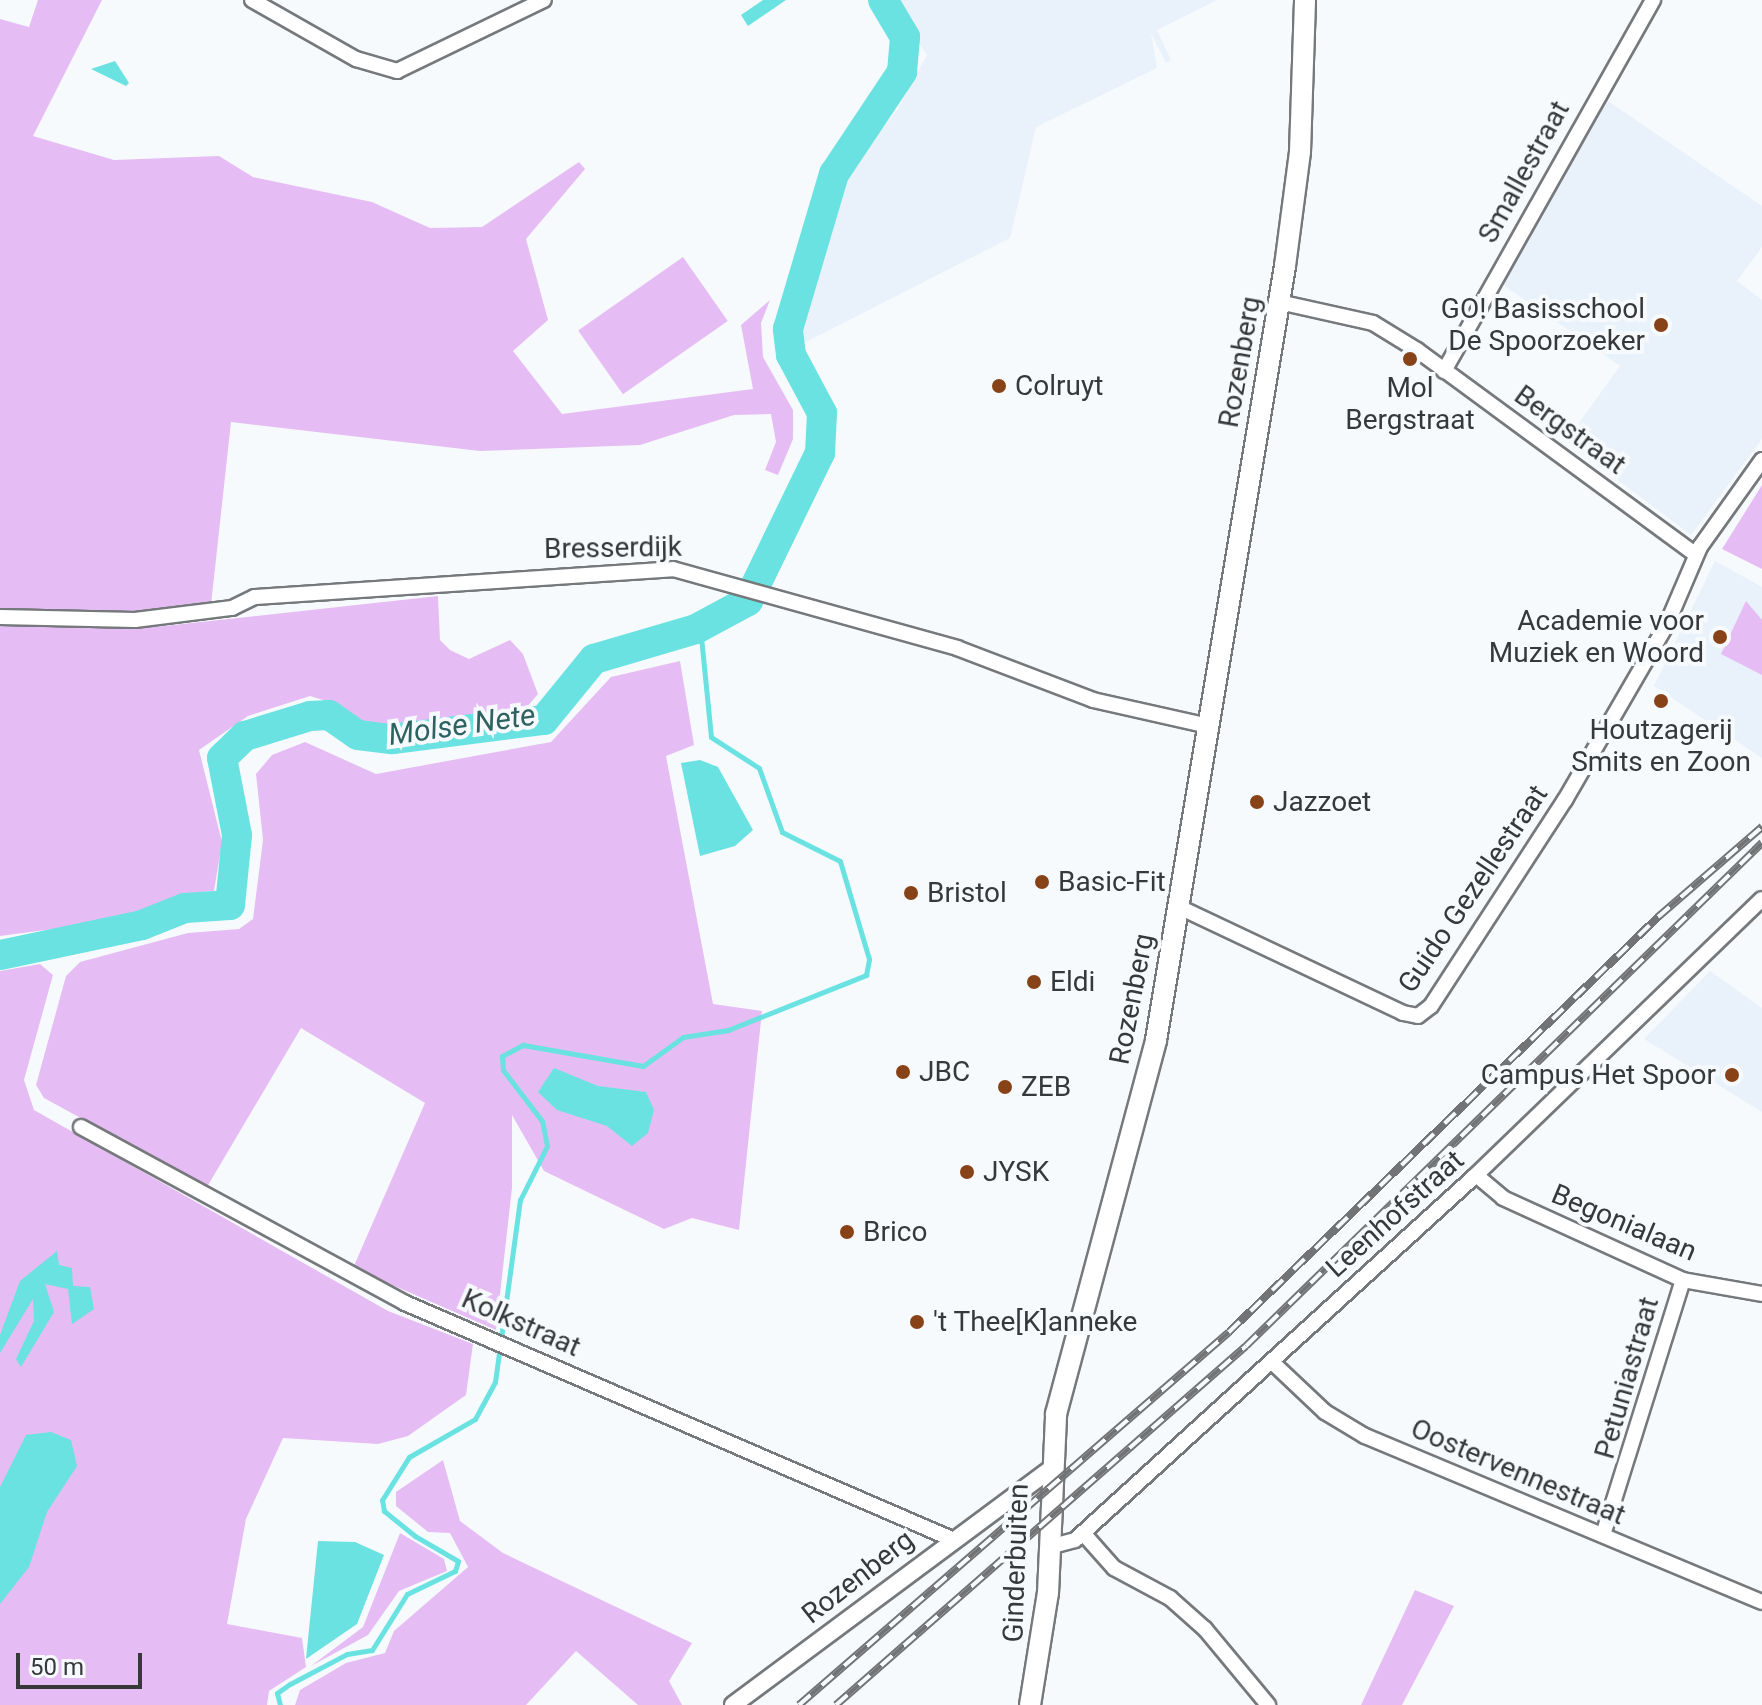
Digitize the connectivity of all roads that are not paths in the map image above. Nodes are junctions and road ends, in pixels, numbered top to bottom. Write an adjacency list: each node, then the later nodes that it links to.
1 (252, 0): 2 (street)
2 (544, 0)
3 (1305, 0): 5 (main road, Rozenberg)
4 (1653, 0): 6 (street, Smallestraat)
5 (1279, 302): 6 (street, Bergstraat); 10 (main road, Rozenberg)
6 (1444, 371): 8 (street, Bergstraat)
7 (1762, 460): 8 (street, Guido Gezellestraat)
8 (1696, 555): 12 (street, Guido Gezellestraat)
9 (0, 617): 10 (street, Bresserdijk)
10 (1208, 726): 12 (main road, Rozenberg)
11 (1762, 899): 14 (street, Leenhofstraat)
12 (1179, 907): 18 (main road, Rozenberg)
13 (81, 1127): 21 (street, Kolkstraat)
14 (1476, 1175): 15 (street, Begonialaan); 17 (street, Leenhofstraat)
15 (1683, 1280): 16 (street, Begonialaan); 20 (street, Petuniastraat)
16 (1762, 1294)
17 (1272, 1362): 19 (street, Leenhofstraat); 20 (street, Oostervennestraat)
18 (1048, 1471): 21 (street, Rozenberg); 22 (main road, Ginderbuiten)
19 (1083, 1533): 22 (street, Leenhofstraat); 26 (street)
20 (1603, 1535): 23 (street, Oostervennestraat)
21 (952, 1539): 24 (street, Rozenberg)
22 (1049, 1547): 25 (main road, Ginderbuiten)
23 (1762, 1602)
24 (733, 1705)
25 (1030, 1705)
26 (1268, 1705)

